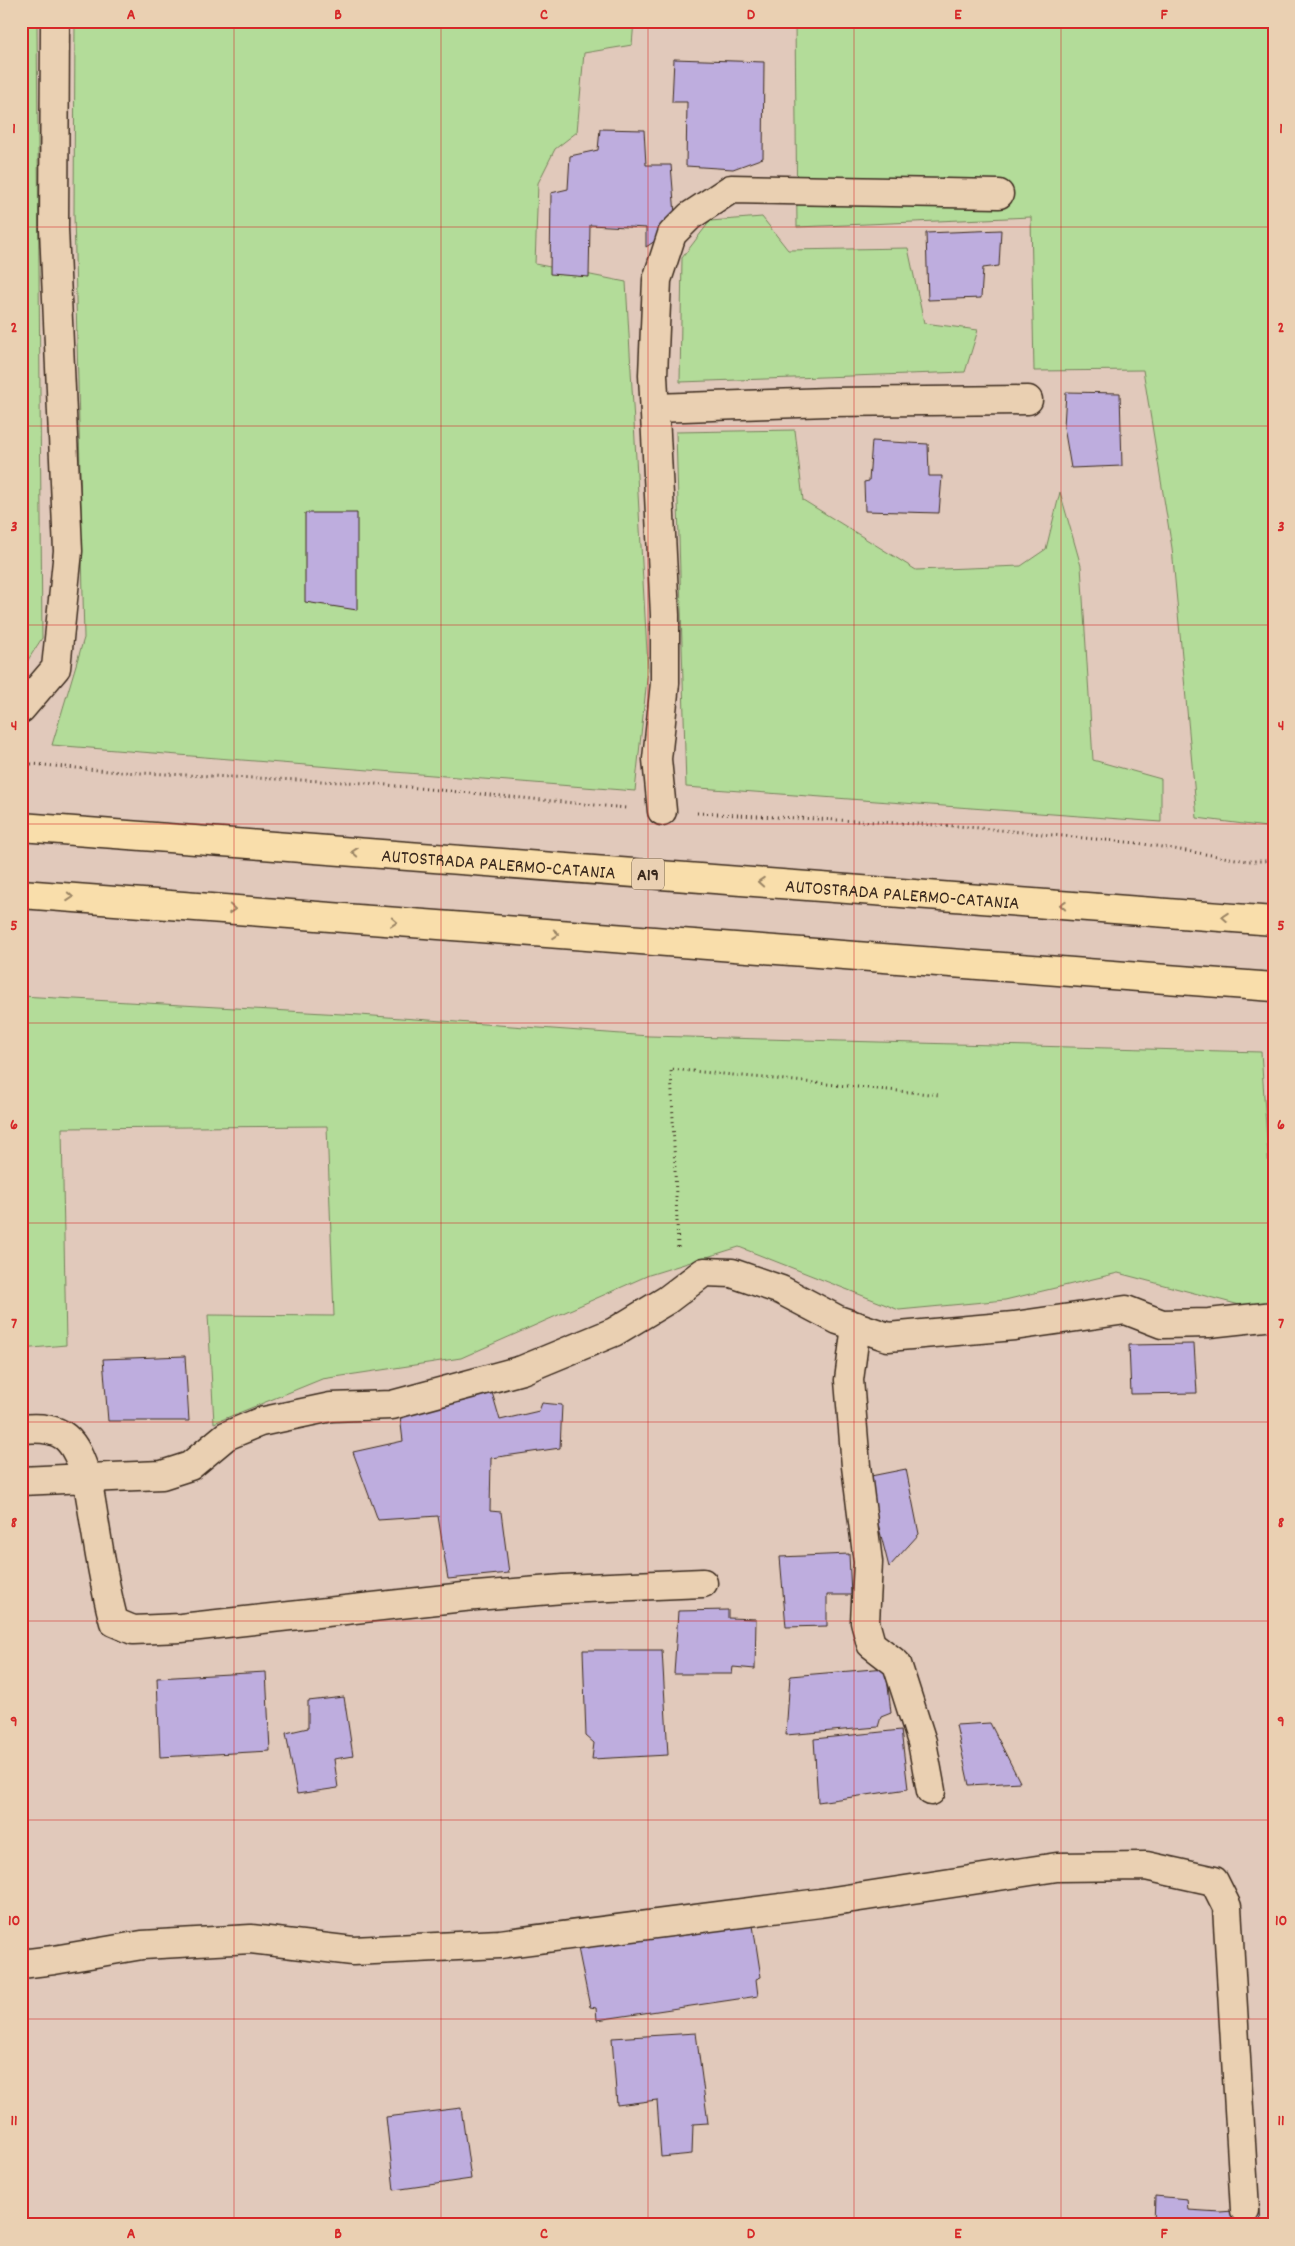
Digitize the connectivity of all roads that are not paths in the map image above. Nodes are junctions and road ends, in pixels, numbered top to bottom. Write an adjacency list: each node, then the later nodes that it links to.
1 (55, 21): 5 (street)
2 (1000, 194): 4 (street)
3 (1028, 400): 4 (street)
4 (655, 408): 6 (street)
5 (21, 709)
6 (662, 811)
7 (21, 827): 9 (highway, AUTOSTRADA PALERMO-CATANIA / A19, one-way to 7)
8 (21, 894): 10 (highway, one-way to 10)
9 (1274, 921)
10 (1274, 987)
11 (1274, 1316): 12 (street)
12 (856, 1326): 14 (street); 17 (street)
13 (21, 1429): 14 (street)
14 (87, 1478): 15 (street); 16 (street)
15 (21, 1481)
16 (703, 1583)
17 (931, 1791)
18 (21, 1964): 19 (street)
19 (1245, 2210)

